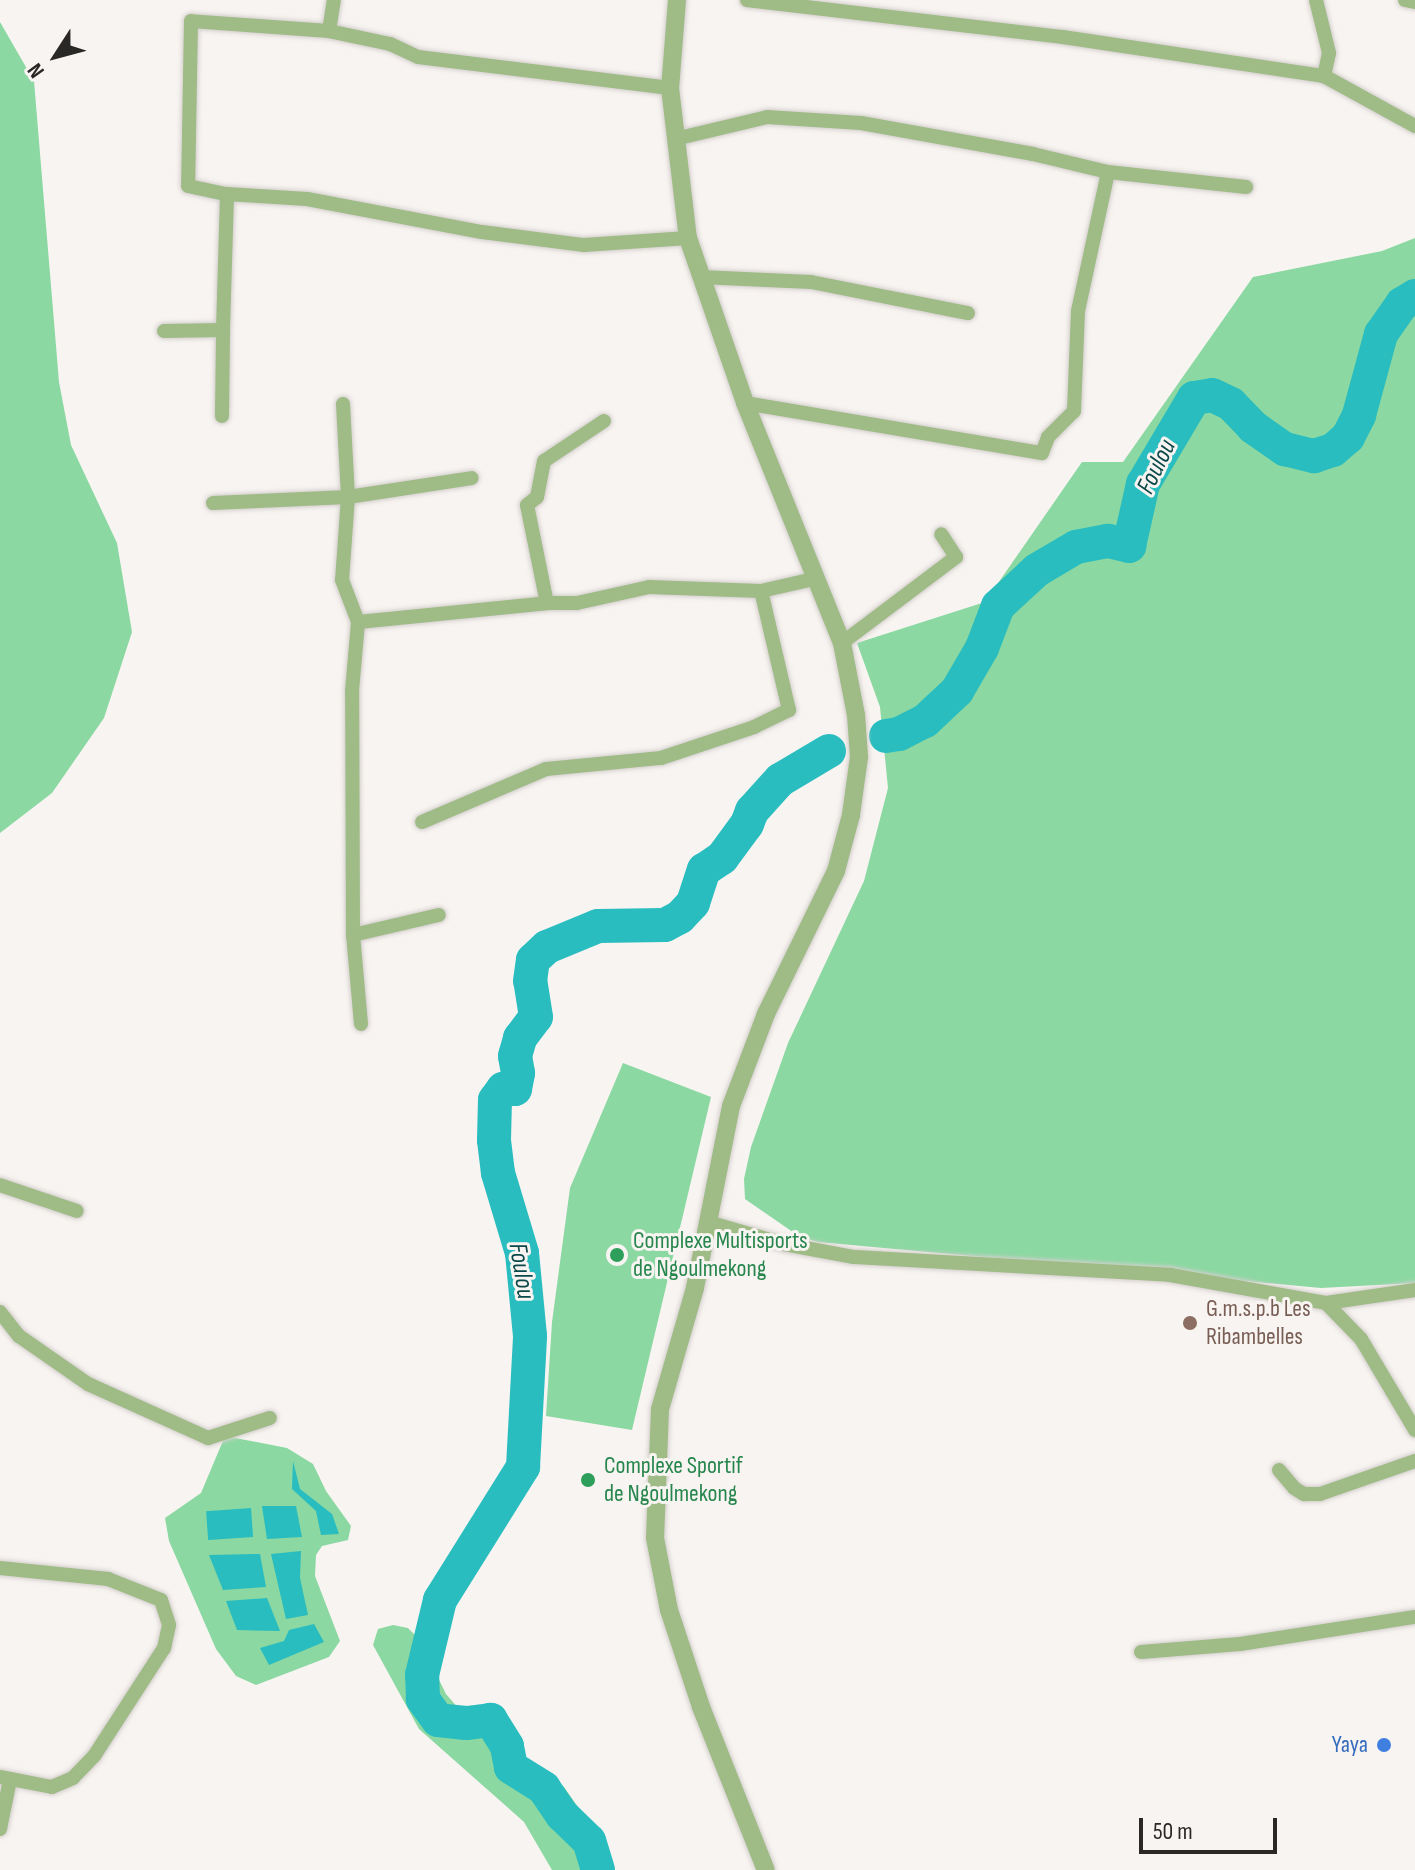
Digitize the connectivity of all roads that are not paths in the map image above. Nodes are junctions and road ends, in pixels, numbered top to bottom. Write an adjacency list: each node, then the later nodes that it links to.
1 (334, 0): 7 (street)
2 (677, 0): 9 (street)
3 (747, 0): 8 (street)
4 (1316, 0): 8 (street)
5 (1405, 0): 6 (street)
6 (1415, 2)
7 (329, 31): 9 (street); 14 (street)
8 (1324, 76): 10 (street)
9 (670, 88): 11 (street)
10 (1415, 126)
11 (675, 139): 12 (street); 15 (street)
12 (1108, 172): 13 (street); 20 (street)
13 (1246, 187)
14 (227, 194): 15 (street); 18 (street)
15 (688, 238): 16 (street)
16 (700, 277): 17 (street); 20 (street)
17 (968, 313)
18 (223, 330): 19 (street); 22 (street)
19 (164, 331)
20 (745, 403): 28 (street)
21 (343, 404): 25 (street)
22 (222, 416)
23 (604, 421): 30 (street)
24 (472, 478): 25 (street)
25 (348, 497): 26 (street); 31 (street)
26 (213, 503)
27 (941, 534): 32 (street)
28 (818, 578): 29 (street); 32 (street)
29 (761, 591): 30 (street); 33 (street)
30 (547, 603): 31 (street)
31 (358, 622): 35 (street)
32 (842, 643): 39 (street)
33 (422, 822)
34 (439, 915): 35 (street)
35 (353, 935): 36 (street)
36 (361, 1024)
37 (0, 1185): 38 (street)
38 (77, 1211)
39 (708, 1222): 41 (street); 52 (street)
40 (1415, 1290): 41 (street)
41 (1326, 1303): 44 (street)
42 (0, 1312): 43 (street)
43 (270, 1418)
44 (1415, 1430)
45 (1415, 1461): 46 (street)
46 (1279, 1470)
47 (0, 1568): 50 (street)
48 (1415, 1617): 49 (street)
49 (1141, 1652)
50 (5, 1779): 51 (street)
51 (0, 1829)
52 (766, 1870)

